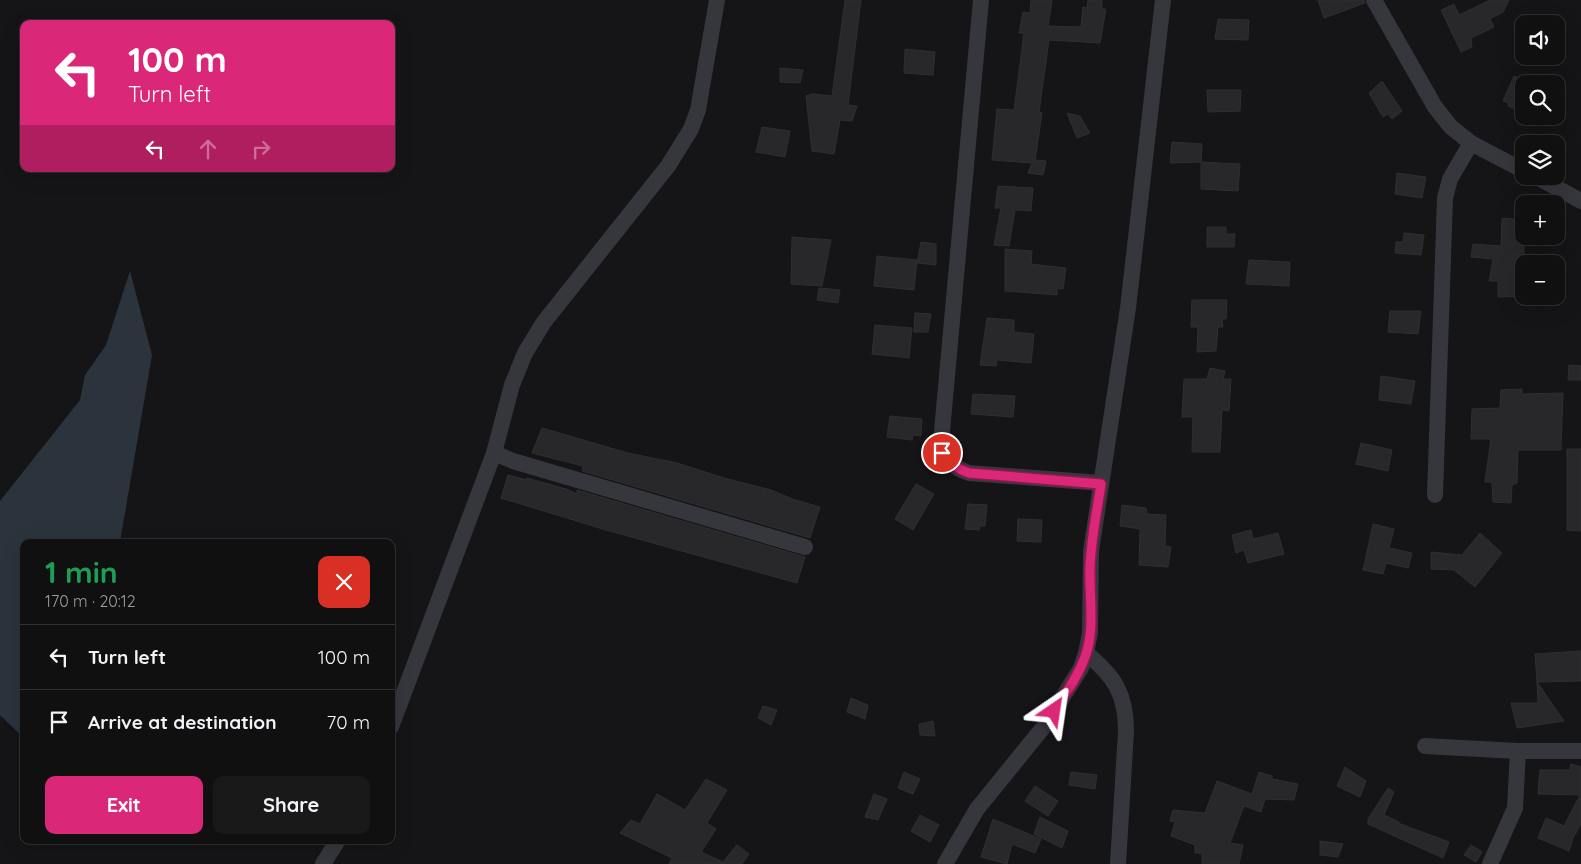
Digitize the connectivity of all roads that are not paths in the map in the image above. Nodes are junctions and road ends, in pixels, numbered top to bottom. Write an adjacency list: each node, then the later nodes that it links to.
1 (717, 0): 9 (street)
2 (981, 0): 10 (street)
3 (1163, 0): 10 (street)
4 (1374, 0): 5 (street)
5 (1470, 143): 6 (street); 11 (street)
6 (1515, 166)
7 (1552, 185): 8 (street)
8 (1581, 201)
9 (494, 453): 12 (street); 14 (street)
10 (1101, 484): 13 (street)
11 (1435, 495)
12 (805, 547)
13 (1086, 653): 20 (street); 21 (street)
14 (395, 716)
15 (1425, 746): 16 (street)
16 (1518, 751): 17 (street); 22 (street)
17 (1581, 751)
18 (336, 844): 19 (street)
19 (323, 864)
20 (945, 864)
21 (1118, 864)
22 (1490, 864)

